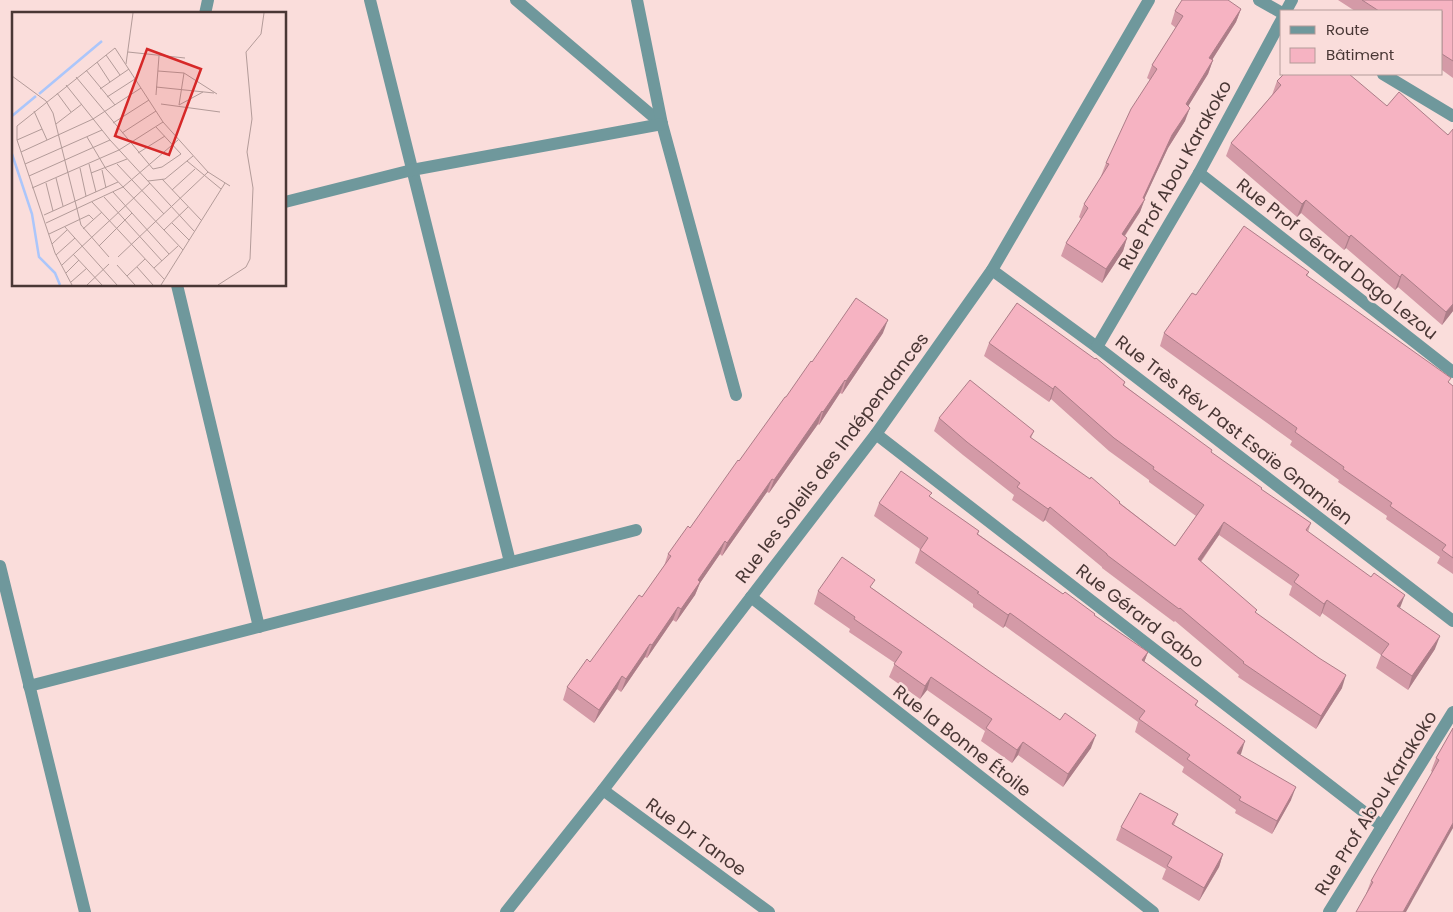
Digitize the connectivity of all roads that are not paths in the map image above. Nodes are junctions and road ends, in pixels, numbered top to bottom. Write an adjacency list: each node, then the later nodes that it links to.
1 (370, 0): 11 (street)
2 (516, 0): 10 (street)
3 (637, 0): 10 (street)
4 (1149, 0): 14 (street, Rue les Soleils des Indépendances)
5 (1259, 0): 6 (street)
6 (1280, 12)
7 (1280, 23): 12 (street, Rue Prof Abou Karakoko)
8 (1385, 75): 9 (street)
9 (1453, 116)
10 (662, 124): 11 (street); 18 (street)
11 (412, 170): 13 (street); 21 (street)
12 (1199, 173): 16 (street, Rue Prof Abou Karakoko); 17 (street, Rue Prof Gérard Dago Lezou)
13 (286, 202)
14 (992, 270): 16 (street, Rue Très Rév Past Esaïe Gnamien); 19 (street, Rue les Soleils des Indépendances)
15 (177, 286): 25 (street)
16 (1097, 347): 24 (street, Rue Très Rév Past Esaïe Gnamien)
17 (1453, 372)
18 (736, 395)
19 (876, 434): 23 (street, Rue les Soleils des Indépendances); 29 (street, Rue Gérard Gabo)
20 (636, 530): 21 (street)
21 (510, 562): 25 (street)
22 (0, 566): 26 (street)
23 (751, 597): 28 (street, Rue les Soleils des Indépendances); 33 (street, Rue la Bonne Étoile)
24 (1453, 621)
25 (258, 627): 26 (street)
26 (29, 686): 30 (street)
27 (1453, 712): 29 (street, Rue Prof Abou Karakoko)
28 (603, 790): 31 (street, Rue les Soleils des Indépendances); 32 (street, Rue Dr Tanoe)
29 (1382, 826): 34 (street, Rue Prof Abou Karakoko)
30 (85, 912)
31 (506, 912)
32 (769, 912)
33 (1153, 912)
34 (1330, 912)

